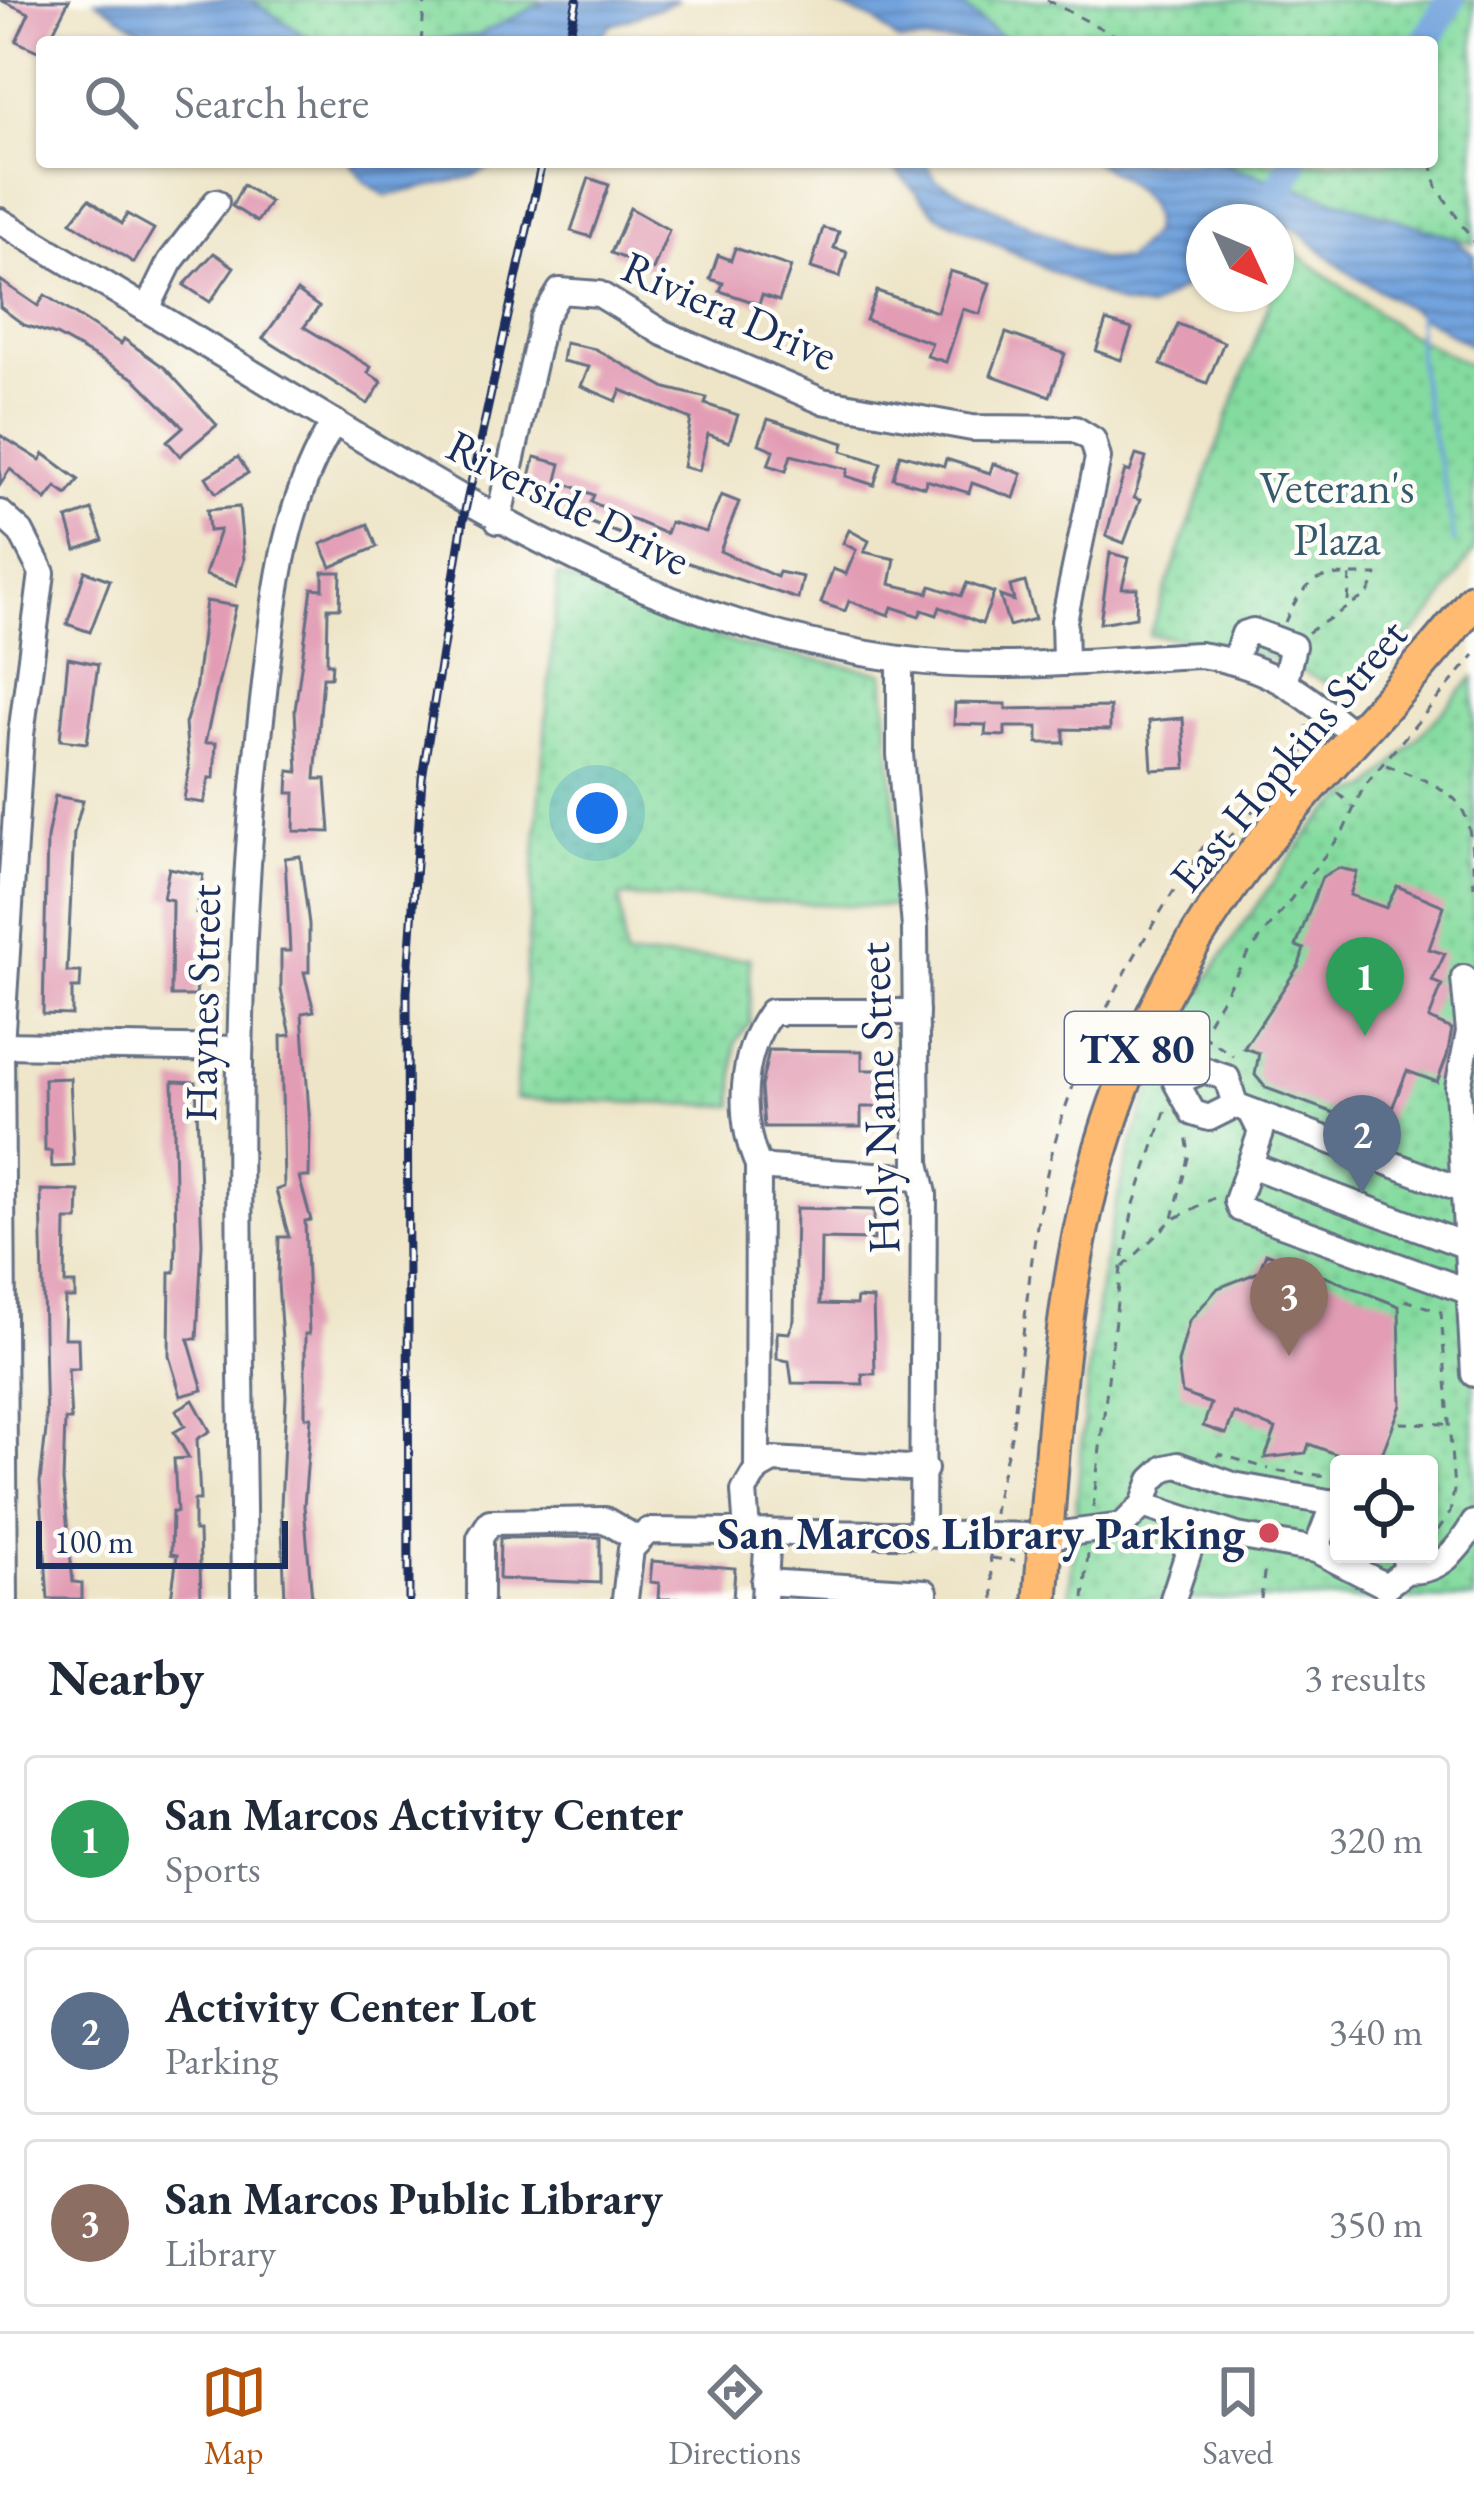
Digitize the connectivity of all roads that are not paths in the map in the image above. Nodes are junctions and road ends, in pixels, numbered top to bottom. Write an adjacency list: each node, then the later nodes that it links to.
1 (216, 202): 3 (street)
2 (0, 221): 3 (street, Riverside Drive)
3 (147, 309): 4 (street, Riverside Drive)
4 (334, 422): 6 (street, Riverside Drive); 16 (street, Haynes Street)
5 (0, 513): 15 (street)
6 (498, 521): 8 (street, Riverside Drive); 9 (street, Riviera Drive)
7 (1474, 600): 12 (main road, East Hopkins Street / TX 80)
8 (900, 659): 9 (street, Riverside Drive); 14 (street, Holy Name Street)
9 (1065, 660): 10 (street, Riverside Drive)
10 (1234, 661): 11 (street, Riverside Drive); 11 (street)
11 (1285, 680): 12 (street, Riverside Drive)
12 (1356, 736): 17 (main road, East Hopkins Street / TX 80)
13 (1464, 978): 23 (street)
14 (916, 1012): 20 (street); 22 (street, Holy Name Street)
15 (1, 1045): 16 (street); 45 (street)
16 (240, 1049): 46 (street, Haynes Street)
17 (1130, 1065): 18 (street); 36 (main road, East Hopkins Street / TX 80)
18 (1172, 1091): 19 (street); 19 (street)
19 (1243, 1108): 21 (street); 23 (street)
20 (758, 1165): 22 (street); 27 (street)
21 (1250, 1165): 24 (street); 25 (street)
22 (920, 1178): 28 (street, Holy Name Street)
23 (1464, 1191): 24 (street)
24 (1467, 1246): 25 (street)
25 (1470, 1292): 26 (street)
26 (1474, 1374)
27 (757, 1469): 28 (street); 34 (street)
28 (925, 1469): 35 (street, Holy Name Street)
29 (1330, 1502): 30 (street)
30 (1143, 1505): 33 (street); 36 (street)
31 (1330, 1517): 38 (street)
32 (1474, 1523): 41 (street)
33 (1197, 1526): 38 (street); 51 (street)
34 (758, 1532): 35 (street); 37 (street); 43 (street)
35 (922, 1534): 36 (street)
36 (1046, 1536): 50 (main road, East Hopkins Street / TX 80)
37 (637, 1539): 47 (street); 48 (street)
38 (1316, 1550): 44 (street)
39 (1405, 1563): 44 (street)
40 (1408, 1563): 42 (street)
41 (1438, 1563)
42 (1438, 1563)
43 (764, 1590): 49 (street)
44 (1380, 1593)
45 (5, 1599)
46 (244, 1599)
47 (480, 1599)
48 (625, 1599)
49 (925, 1599)
50 (1041, 1599)
51 (1172, 1599)

